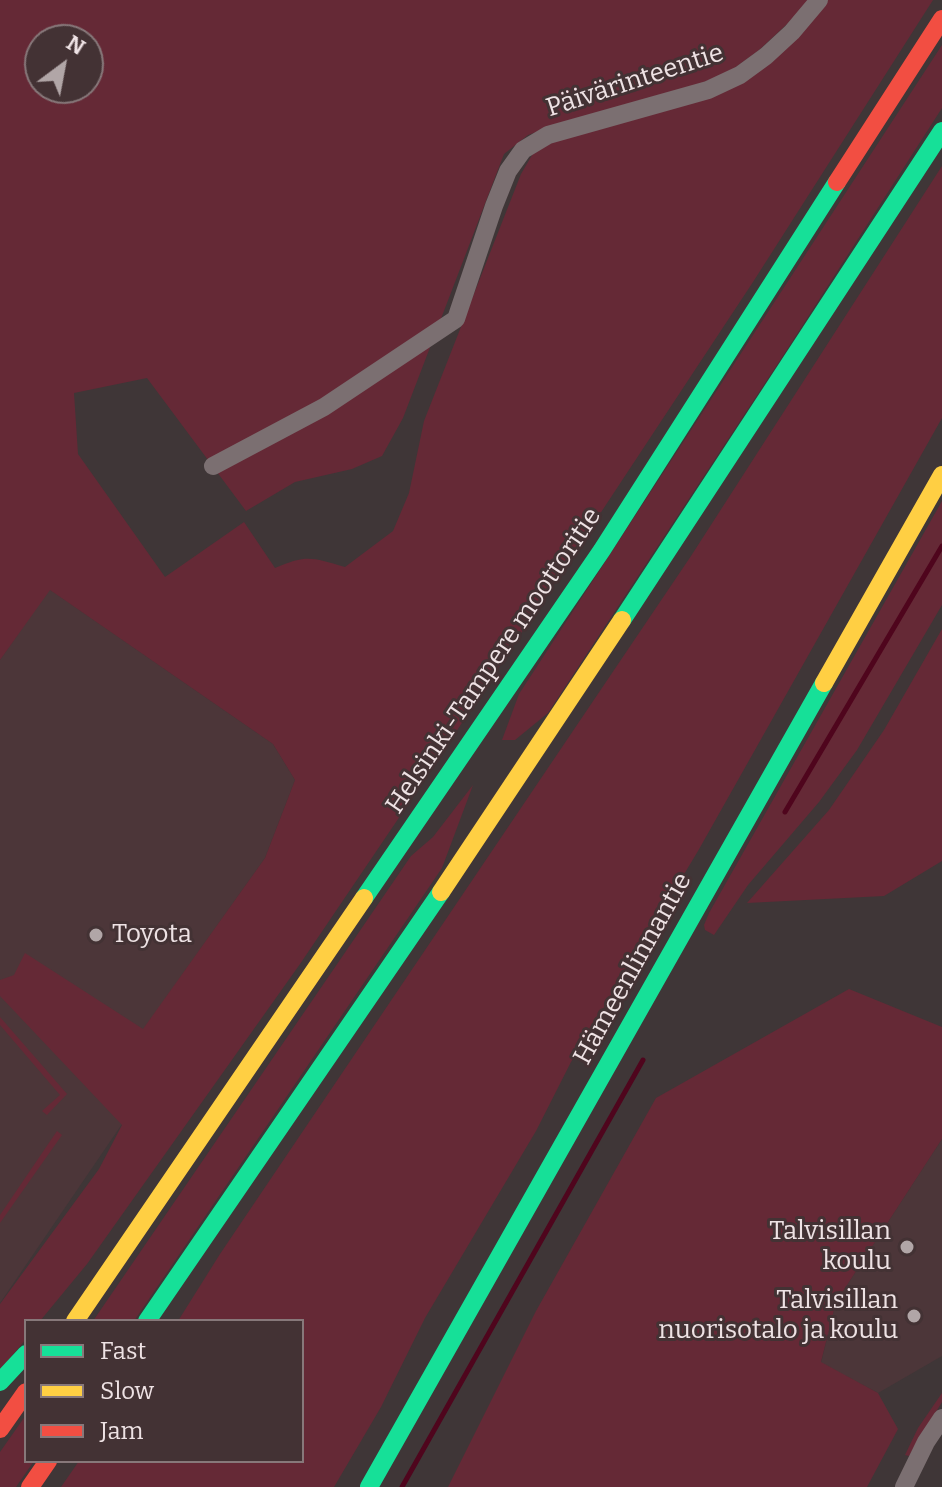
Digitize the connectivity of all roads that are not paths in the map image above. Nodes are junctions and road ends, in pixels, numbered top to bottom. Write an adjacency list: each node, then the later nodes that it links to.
1 (819, 0): 4 (street, Päivärinteentie)
2 (942, 19): 6 (main road, Helsinki-Tampere moottoritie)
3 (942, 131): 7 (main road)
4 (213, 466)
5 (942, 475): 15 (main road, Hämeenlinnantie)
6 (75, 1319)
7 (148, 1319)
8 (24, 1356): 9 (main road)
9 (0, 1382)
10 (24, 1395): 12 (main road)
11 (942, 1418): 16 (street)
12 (0, 1429)
13 (47, 1463): 14 (main road)
14 (30, 1487)
15 (369, 1487)
16 (904, 1487)

